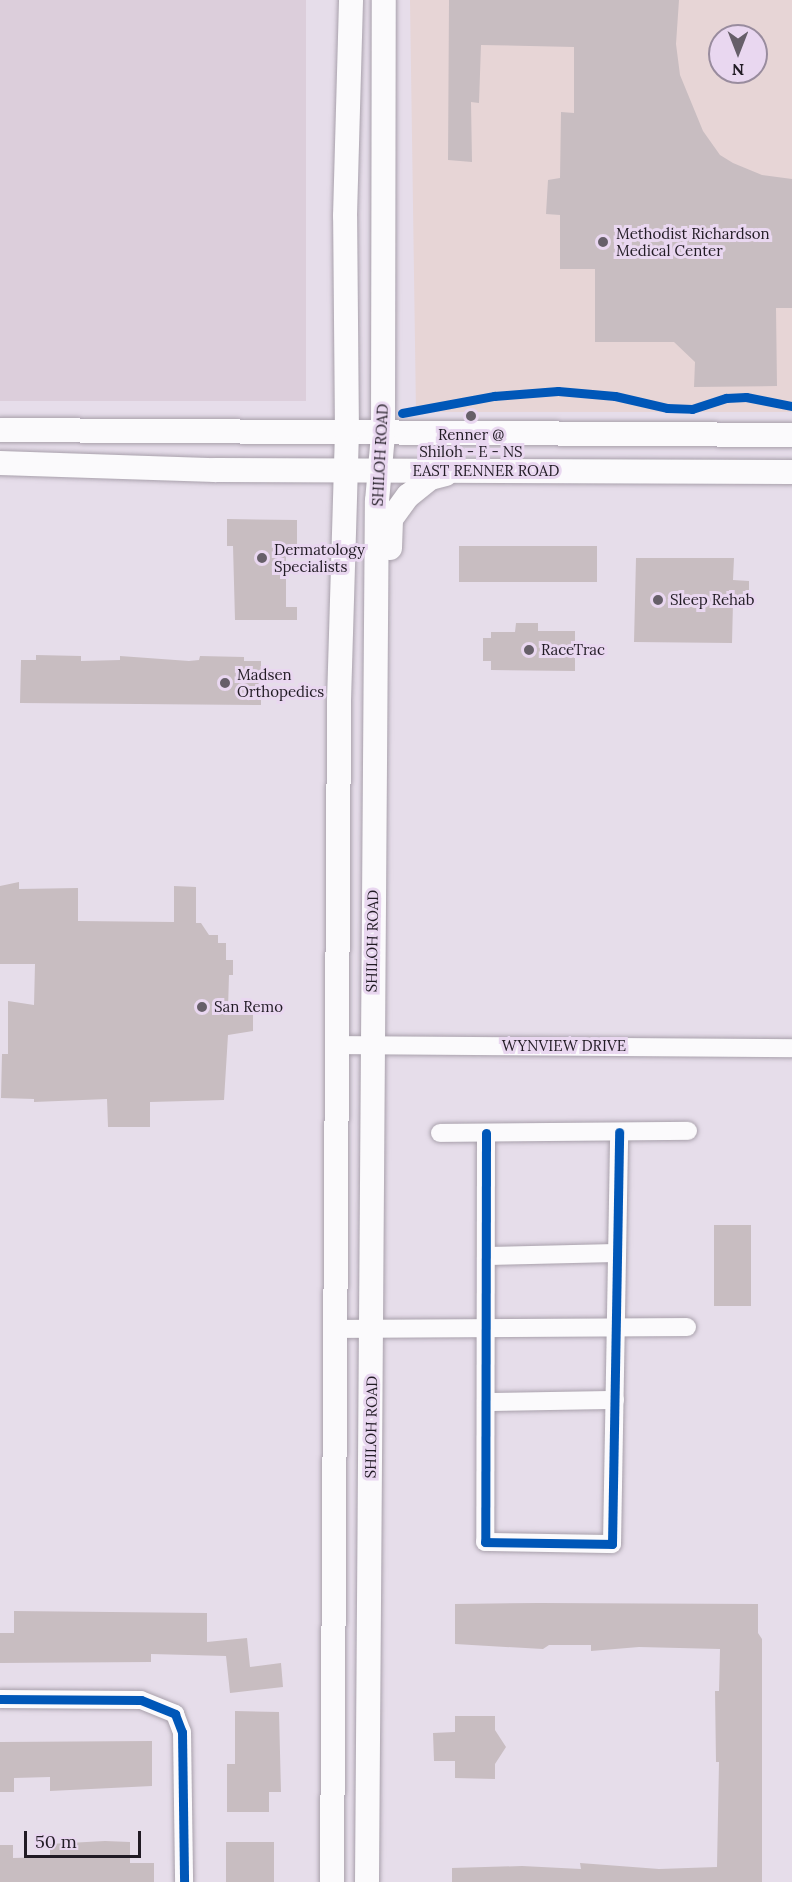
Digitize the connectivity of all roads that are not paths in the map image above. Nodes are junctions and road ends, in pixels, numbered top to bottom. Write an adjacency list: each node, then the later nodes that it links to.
1 (351, 0): 3 (main road)
2 (384, 0): 4 (main road, SHILOH ROAD)
3 (347, 180): 4 (main road); 6 (main road)
4 (382, 180): 7 (main road, SHILOH ROAD)
5 (0, 430): 6 (main road)
6 (346, 434): 7 (main road); 12 (main road)
7 (383, 435): 8 (main road); 13 (main road, SHILOH ROAD)
8 (683, 435): 9 (main road); 15 (main road)
9 (792, 435)
10 (792, 440): 16 (main road)
11 (0, 463): 12 (main road, EAST RENNER ROAD)
12 (343, 471): 13 (main road, EAST RENNER ROAD); 19 (main road)
13 (380, 471): 14 (main road, EAST RENNER ROAD); 18 (main road, SHILOH ROAD)
14 (457, 471): 15 (main road, EAST RENNER ROAD); 18 (main road)
15 (654, 472): 16 (main road, EAST RENNER ROAD)
16 (763, 472): 17 (main road, EAST RENNER ROAD)
17 (792, 472)
18 (375, 679): 20 (main road, SHILOH ROAD)
19 (338, 762): 20 (main road); 21 (main road)
20 (374, 762): 22 (main road, SHILOH ROAD)
21 (337, 1045): 22 (street, WYNVIEW DRIVE); 33 (main road)
22 (371, 1045): 23 (street, WYNVIEW DRIVE); 34 (main road, SHILOH ROAD)
23 (792, 1048)
24 (688, 1131): 25 (street)
25 (618, 1132): 27 (street); 28 (street)
26 (440, 1133): 27 (street)
27 (486, 1133): 29 (street)
28 (617, 1253): 29 (street); 32 (street)
29 (487, 1256): 31 (street)
30 (687, 1327): 32 (street)
31 (487, 1328): 32 (street); 34 (street); 36 (street)
32 (616, 1328): 35 (street)
33 (335, 1329): 34 (street); 37 (main road)
34 (372, 1329): 38 (main road, SHILOH ROAD)
35 (615, 1400): 36 (street); 36 (street)
36 (486, 1402)
37 (334, 1586): 38 (main road); 41 (main road)
38 (368, 1587): 42 (main road, SHILOH ROAD)
39 (0, 1700): 40 (street)
40 (184, 1882)
41 (333, 1882)
42 (367, 1882)

